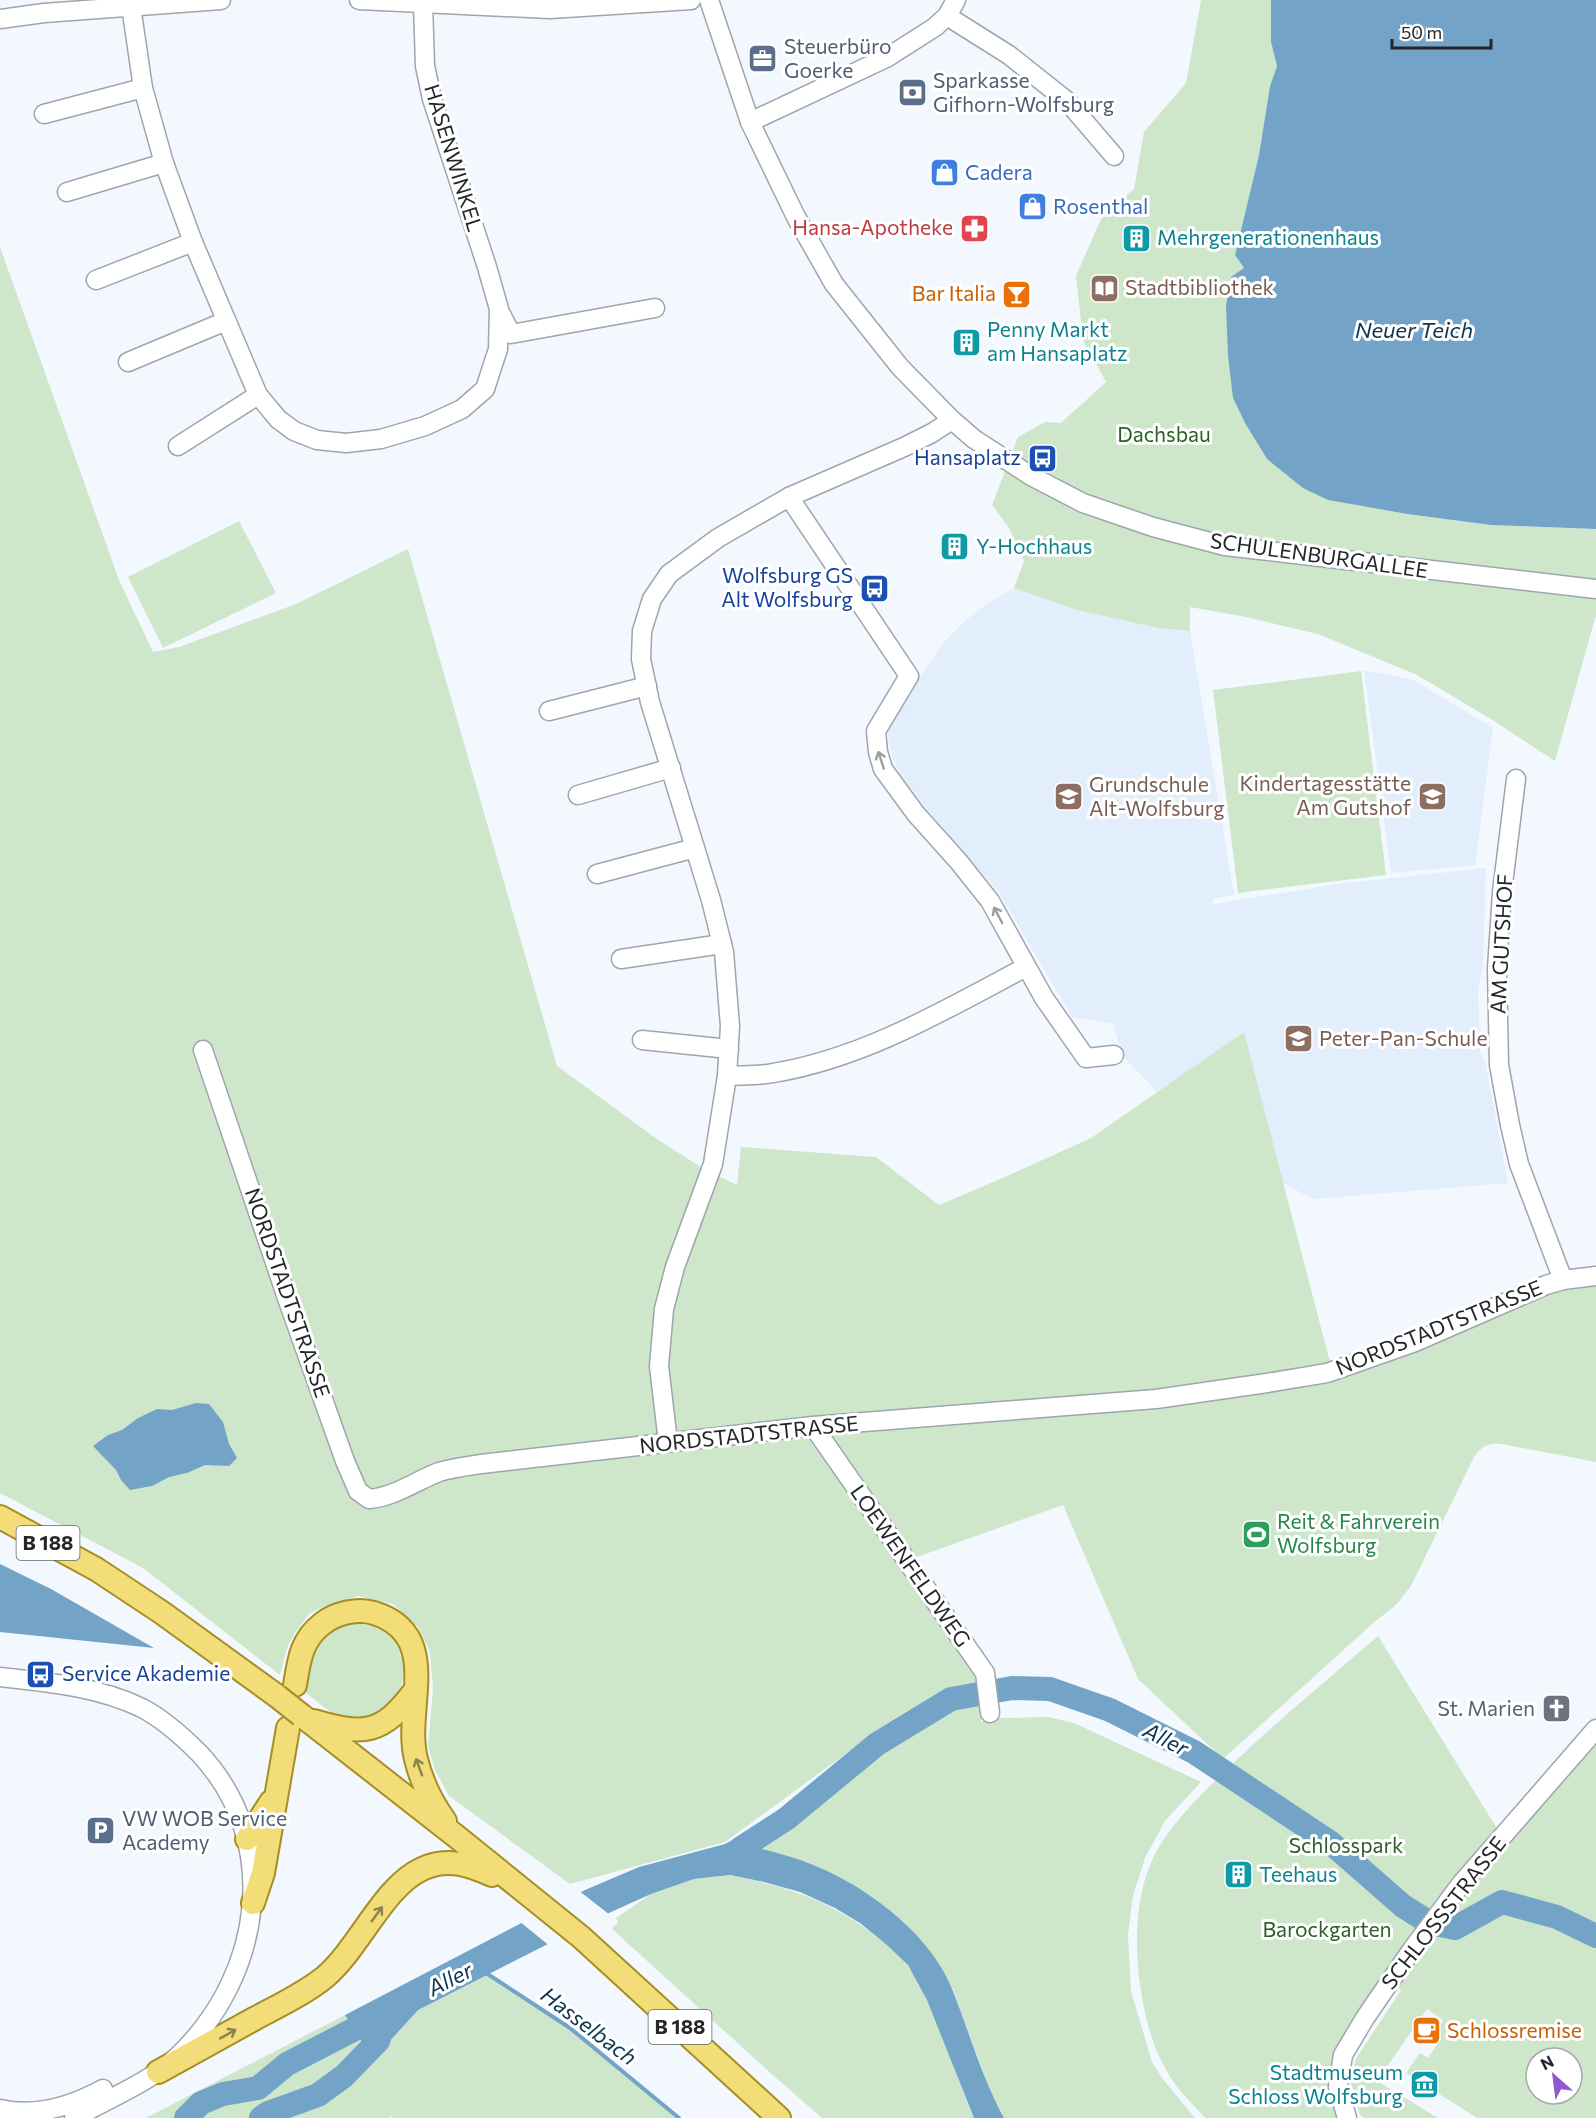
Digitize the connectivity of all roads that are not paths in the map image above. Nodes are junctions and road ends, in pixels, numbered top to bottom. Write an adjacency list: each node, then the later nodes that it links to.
1 (221, 0): 7 (street)
2 (359, 0): 6 (street)
3 (691, 0): 6 (street)
4 (709, 0): 12 (street, SCHULENBURGALLEE)
5 (956, 0): 8 (street)
6 (423, 3): 19 (street, HASENWINKEL)
7 (131, 6): 9 (street); 10 (street, HASENWINKEL)
8 (947, 16): 12 (street); 13 (street)
9 (0, 19)
10 (143, 88): 11 (street); 14 (street, HASENWINKEL)
11 (44, 114)
12 (750, 122): 23 (street, SCHULENBURGALLEE)
13 (1114, 156)
14 (164, 164): 15 (street); 16 (street, HASENWINKEL)
15 (67, 192)
16 (193, 242): 17 (street); 20 (street, HASENWINKEL)
17 (96, 280)
18 (655, 308): 19 (street, HASENWINKEL)
19 (499, 309): 22 (street, HASENWINKEL)
20 (226, 321): 21 (street); 22 (street, HASENWINKEL)
21 (128, 362)
22 (258, 395): 24 (street)
23 (952, 420): 25 (street); 26 (street, SCHULENBURGALLEE)
24 (178, 446)
25 (789, 497): 27 (street); 36 (street, one-way to 25)
26 (1596, 589)
27 (647, 686): 28 (street); 29 (street)
28 (549, 711)
29 (671, 768): 31 (street); 32 (street)
30 (1516, 779): 43 (street, AM GUTSHOF)
31 (578, 795)
32 (695, 848): 33 (street); 34 (street)
33 (597, 874)
34 (722, 944): 35 (street); 38 (street)
35 (621, 959)
36 (1026, 967): 40 (street); 41 (street)
37 (642, 1040): 38 (street)
38 (729, 1049): 41 (street)
39 (203, 1050): 45 (street, NORDSTADTSTRASSE)
40 (1114, 1055)
41 (727, 1076): 45 (street)
42 (1596, 1276): 43 (street, NORDSTADTSTRASSE)
43 (1563, 1280): 44 (street, NORDSTADTSTRASSE)
44 (813, 1426): 45 (street, NORDSTADTSTRASSE); 50 (street, LOEWENFELDWEG)
45 (668, 1442)
46 (0, 1517): 48 (main road, B 188)
47 (0, 1677): 55 (street)
48 (286, 1690): 49 (main road); 51 (main road, B 188, bridge)
49 (414, 1692): 51 (main road); 54 (main road, one-way to 49)
50 (990, 1713)
51 (295, 1721): 53 (main road); 54 (main road, B 188)
52 (1596, 1729): 64 (street, SCHLOSSSTRASSE)
53 (279, 1778): 55 (main road); 57 (main road)
54 (457, 1837): 56 (main road, B 188)
55 (247, 1839): 57 (street)
56 (514, 1884): 59 (main road, one-way to 56); 63 (main road, B 188)
57 (253, 1903): 58 (street)
58 (214, 2011): 59 (street); 60 (street)
59 (158, 2072): 62 (street)
60 (0, 2111): 61 (street)
61 (4, 2118)
62 (74, 2118)
63 (779, 2118)
64 (1347, 2118)

